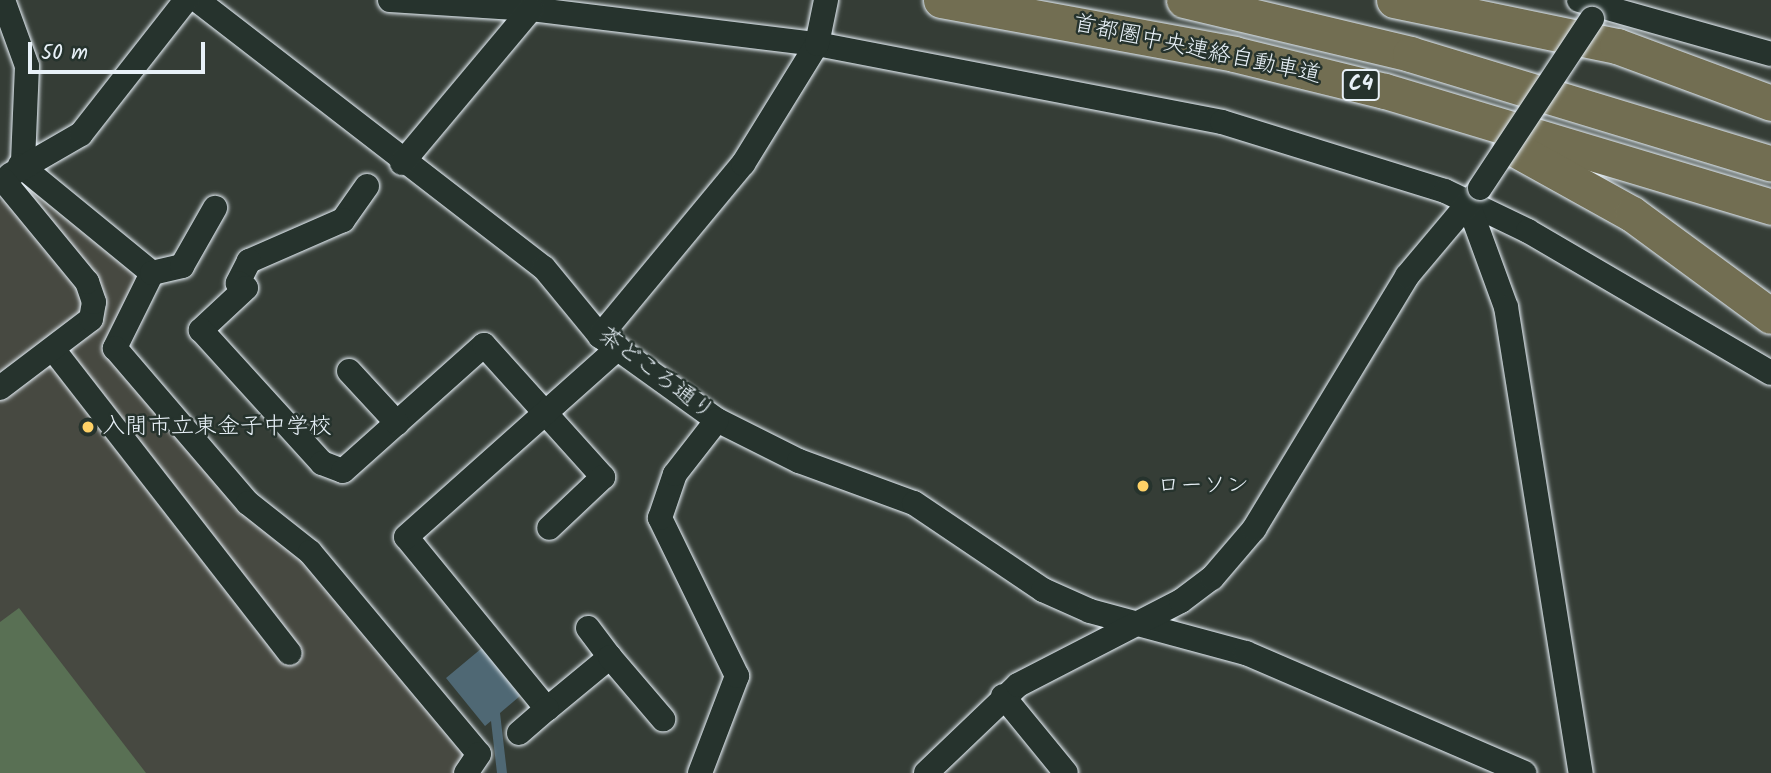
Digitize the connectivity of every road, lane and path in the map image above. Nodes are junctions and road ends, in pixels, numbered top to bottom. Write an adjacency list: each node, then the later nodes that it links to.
1 (3, 0): 17 (street)
2 (186, 0): 17 (street)
3 (197, 0): 15 (street, 茶どころ通り)
4 (390, 0): 10 (street)
5 (826, 0): 11 (street)
6 (941, 0): 13 (highway, 首都圏中央連絡自動車道 / C4)
7 (1184, 0): 16 (highway, 首都圏中央連絡自動車道 / C4)
8 (1394, 0): 14 (highway)
9 (1594, 6): 12 (street); 19 (street, bridge)
10 (531, 9): 11 (street); 15 (street)
11 (819, 38): 19 (street); 24 (street)
12 (1771, 54)
13 (1385, 91): 20 (highway, 首都圏中央連絡自動車道 / C4); 23 (highway)
14 (1771, 103)
15 (402, 163): 24 (street, 茶どころ通り)
16 (1771, 164)
17 (12, 173): 22 (street); 25 (street)
18 (367, 186): 31 (street)
19 (1474, 197): 27 (street); 33 (street); 46 (street)
20 (1771, 206)
21 (215, 208): 22 (street)
22 (152, 273): 41 (street)
23 (1771, 316)
24 (609, 342): 29 (street); 30 (street, 茶どころ通り)
25 (53, 349): 28 (street); 35 (street)
26 (349, 371): 31 (street)
27 (1771, 373)
28 (0, 388)
29 (545, 413): 31 (street); 32 (street); 38 (street)
30 (717, 420): 33 (street, 茶どころ通り); 42 (street)
31 (397, 423)
32 (549, 528)
33 (1144, 621): 37 (street); 45 (street, 茶どころ通り)
34 (588, 628): 36 (street)
35 (290, 653)
36 (610, 657): 38 (street); 39 (street)
37 (1003, 696): 43 (street); 44 (street)
38 (547, 709): 40 (street)
39 (663, 719)
40 (519, 733)
41 (466, 773)
42 (700, 773)
43 (926, 773)
44 (1066, 773)
45 (1524, 773)
46 (1581, 773)

